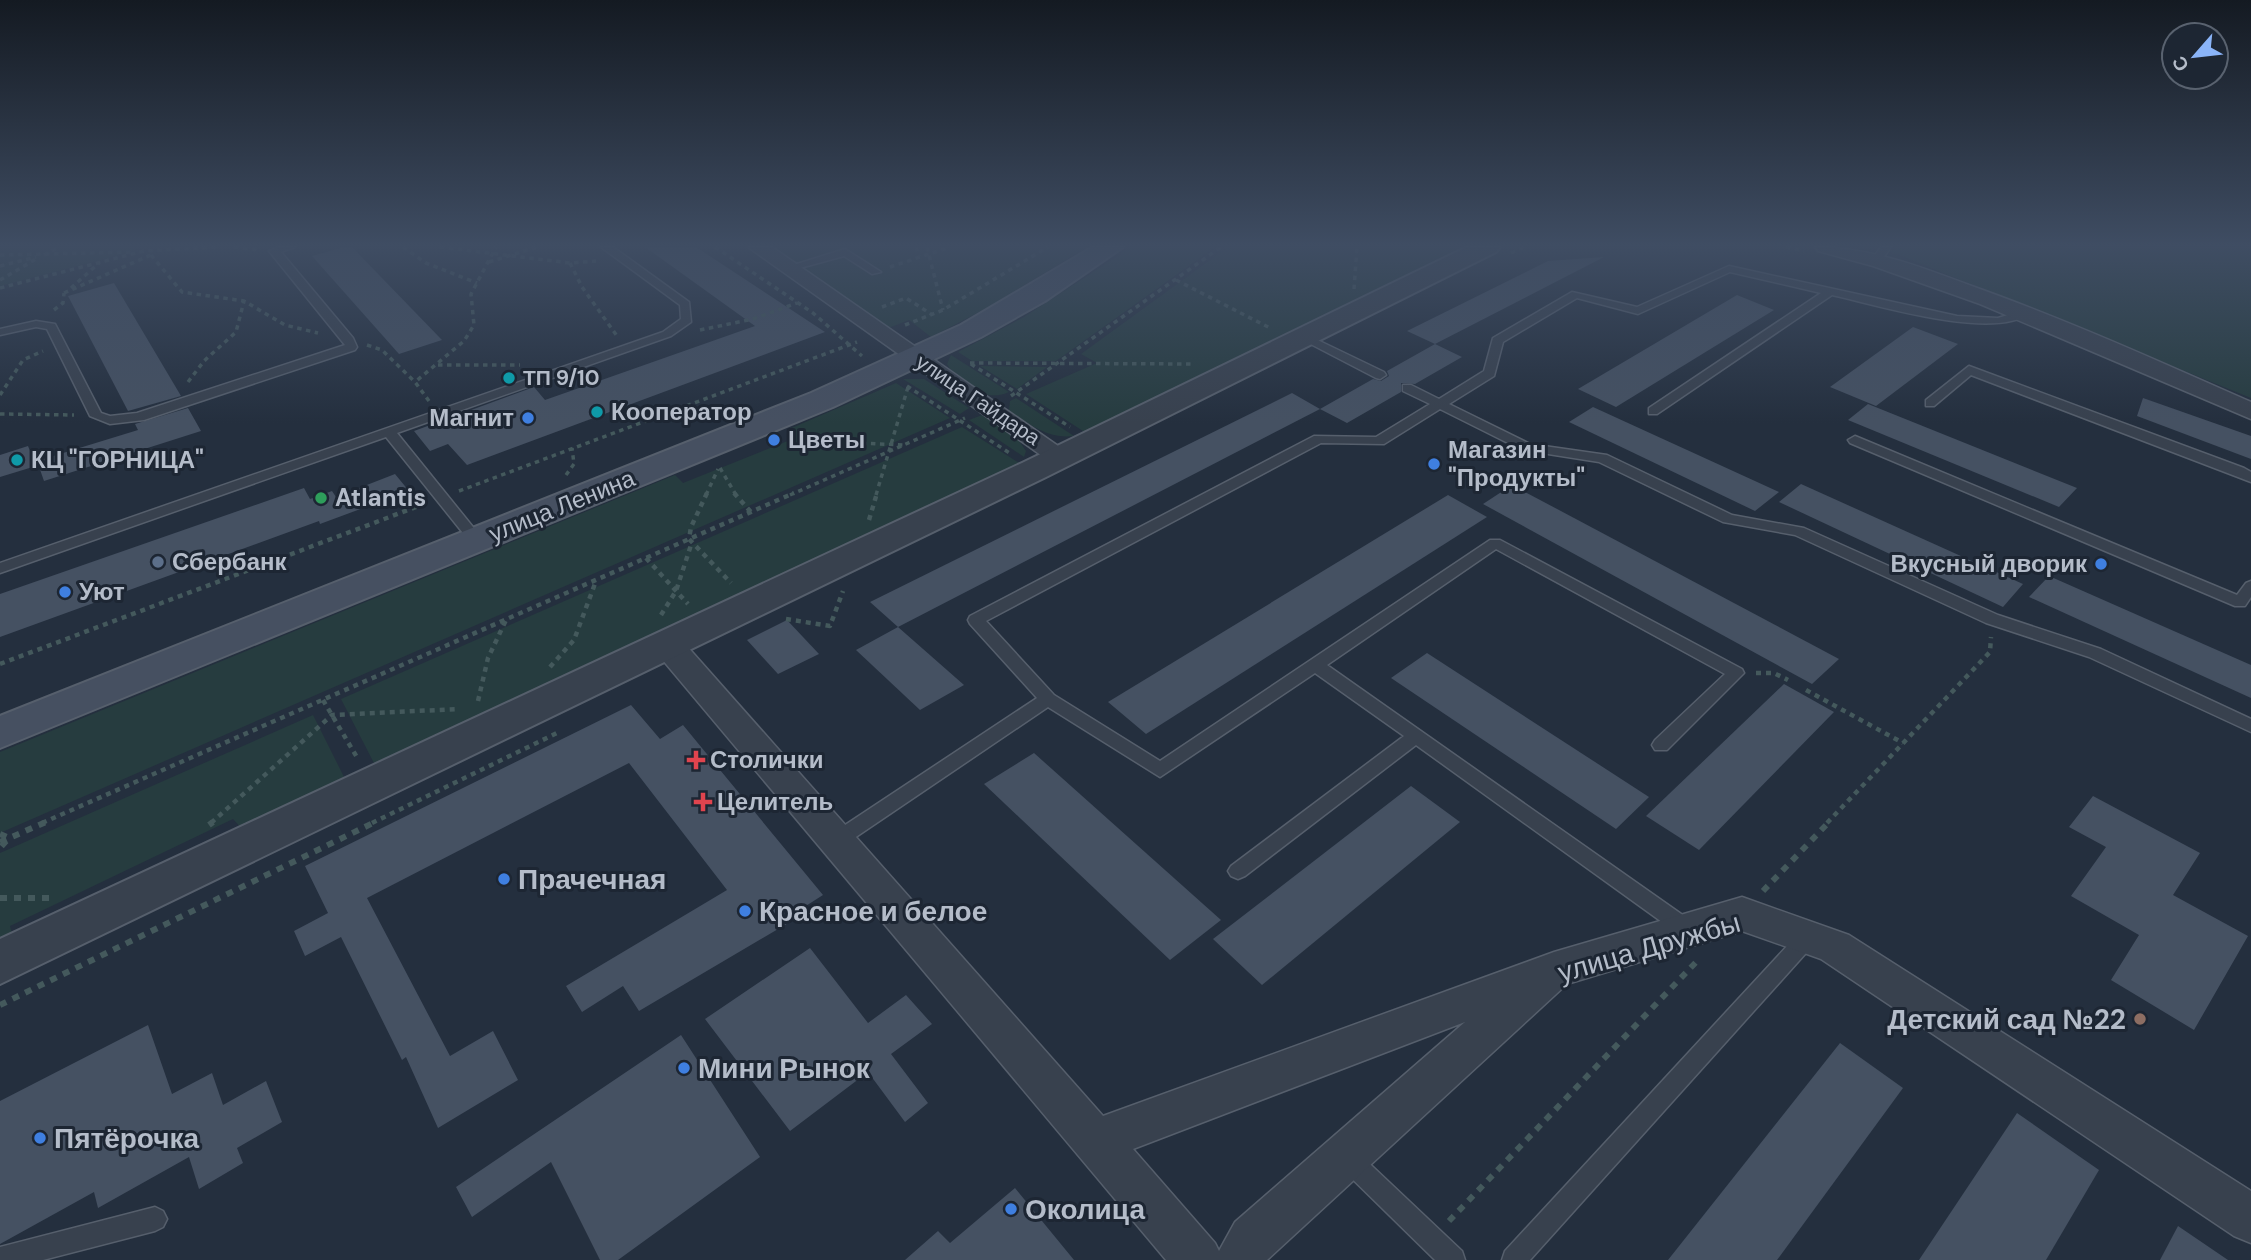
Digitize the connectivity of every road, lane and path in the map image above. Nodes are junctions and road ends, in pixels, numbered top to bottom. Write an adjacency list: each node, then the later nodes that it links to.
1 (59, 306): 28 (path)
2 (243, 306): 48 (path)
3 (251, 306): 32 (path)
4 (320, 306): 32 (lane)
5 (472, 306): 39 (path)
6 (595, 306): 35 (path)
7 (685, 306): 35 (lane)
8 (802, 306): 34 (path)
9 (843, 306): 30 (street, улица Гайдара)
10 (885, 306): 24 (path)
11 (919, 306): 27 (path)
12 (942, 306): 25 (path)
13 (950, 306): 25 (path)
14 (1016, 306): 41 (main road, улица Ленина)
15 (1140, 306): 37 (path)
16 (1230, 306): 31 (path)
17 (1367, 306): 31 (street)
18 (1556, 306): 47 (lane)
19 (1618, 306): 20 (lane)
20 (1648, 306)
21 (1809, 306): 50 (lane)
22 (1898, 306): 26 (lane)
23 (2007, 306): 26 (street)
24 (882, 307)
25 (943, 310): 27 (path)
26 (2024, 313): 51 (street)
27 (932, 314): 30 (path)
28 (36, 324): 29 (lane); 33 (lane)
29 (0, 332)
30 (883, 334): 34 (path); 41 (street, улица Гайдара)
31 (1300, 339): 42 (lane); 61 (street)
32 (349, 340): 43 (path); 48 (lane)
33 (60, 344): 45 (path); 54 (lane)
34 (846, 345): 41 (path); 60 (path)
35 (625, 349): 53 (lane)
36 (970, 363): 37 (path)
37 (1058, 364): 38 (path); 49 (path)
38 (1197, 364)
39 (437, 365): 40 (path); 43 (path)
40 (520, 365)
41 (901, 365): 49 (street, улица Гайдара); 55 (path); 68 (main road, улица Ленина)
42 (1380, 375)
43 (415, 382): 53 (path)
44 (1407, 388): 47 (lane)
45 (0, 395)
46 (1930, 403): 64 (lane)
47 (1438, 404): 82 (lane); 87 (lane)
48 (168, 408): 54 (lane)
49 (988, 408): 55 (path); 61 (street, улица Гайдара)
50 (1653, 411)
51 (2251, 411)
52 (0, 414): 54 (path)
53 (439, 414): 56 (lane)
54 (96, 416)
55 (960, 420): 59 (path); 61 (path)
56 (389, 432): 66 (lane); 70 (lane)
57 (1855, 440): 72 (lane)
58 (778, 444): 59 (path)
59 (904, 445): 67 (path)
60 (572, 448): 65 (path); 66 (path)
61 (1047, 463): 73 (street)
62 (727, 464): 63 (path)
63 (718, 469): 67 (path); 69 (path)
64 (2251, 478)
65 (555, 481)
66 (444, 496): 68 (lane); 76 (path)
67 (751, 512): 69 (path)
68 (476, 540): 88 (main road, улица Ленина)
69 (690, 541): 71 (path); 73 (path); 75 (path)
70 (0, 568)
71 (597, 580): 74 (path); 78 (path)
72 (2251, 586)
73 (751, 603): 75 (street)
74 (507, 619): 83 (path); 84 (path)
75 (663, 631): 96 (street); 104 (street)
76 (0, 664)
77 (1315, 665): 79 (lane); 82 (lane); 89 (lane)
78 (545, 673)
79 (1735, 673): 80 (path); 91 (lane)
80 (1788, 680)
81 (1806, 690): 90 (path)
82 (1048, 699): 96 (lane)
83 (323, 700): 86 (path); 95 (path)
84 (487, 707)
85 (471, 709): 86 (path)
86 (332, 715): 92 (path); 93 (path)
87 (2251, 726)
88 (0, 733)
89 (1416, 736): 99 (lane); 102 (lane)
90 (1903, 743)
91 (1661, 744)
92 (365, 772)
93 (201, 833)
94 (0, 834): 95 (path)
95 (9, 838): 97 (path); 98 (path)
96 (837, 841): 106 (street)
97 (0, 842)
98 (0, 848)
99 (1238, 871)
100 (0, 898): 101 (path)
101 (68, 898)
102 (1688, 929): 103 (street, улица Дружбы); 105 (street, улица Дружбы)
103 (1808, 937): 109 (street, улица Дружбы); 114 (lane)
104 (0, 962)
105 (1554, 970): 106 (street); 107 (street, улица Дружбы)
106 (1097, 1141): 111 (street)
107 (1345, 1156): 112 (street, улица Дружбы); 113 (lane)
108 (155, 1219): 110 (lane)
109 (2251, 1219)
110 (0, 1259)
111 (1198, 1260)
112 (1240, 1260)
113 (1453, 1260)
114 (1514, 1260)

